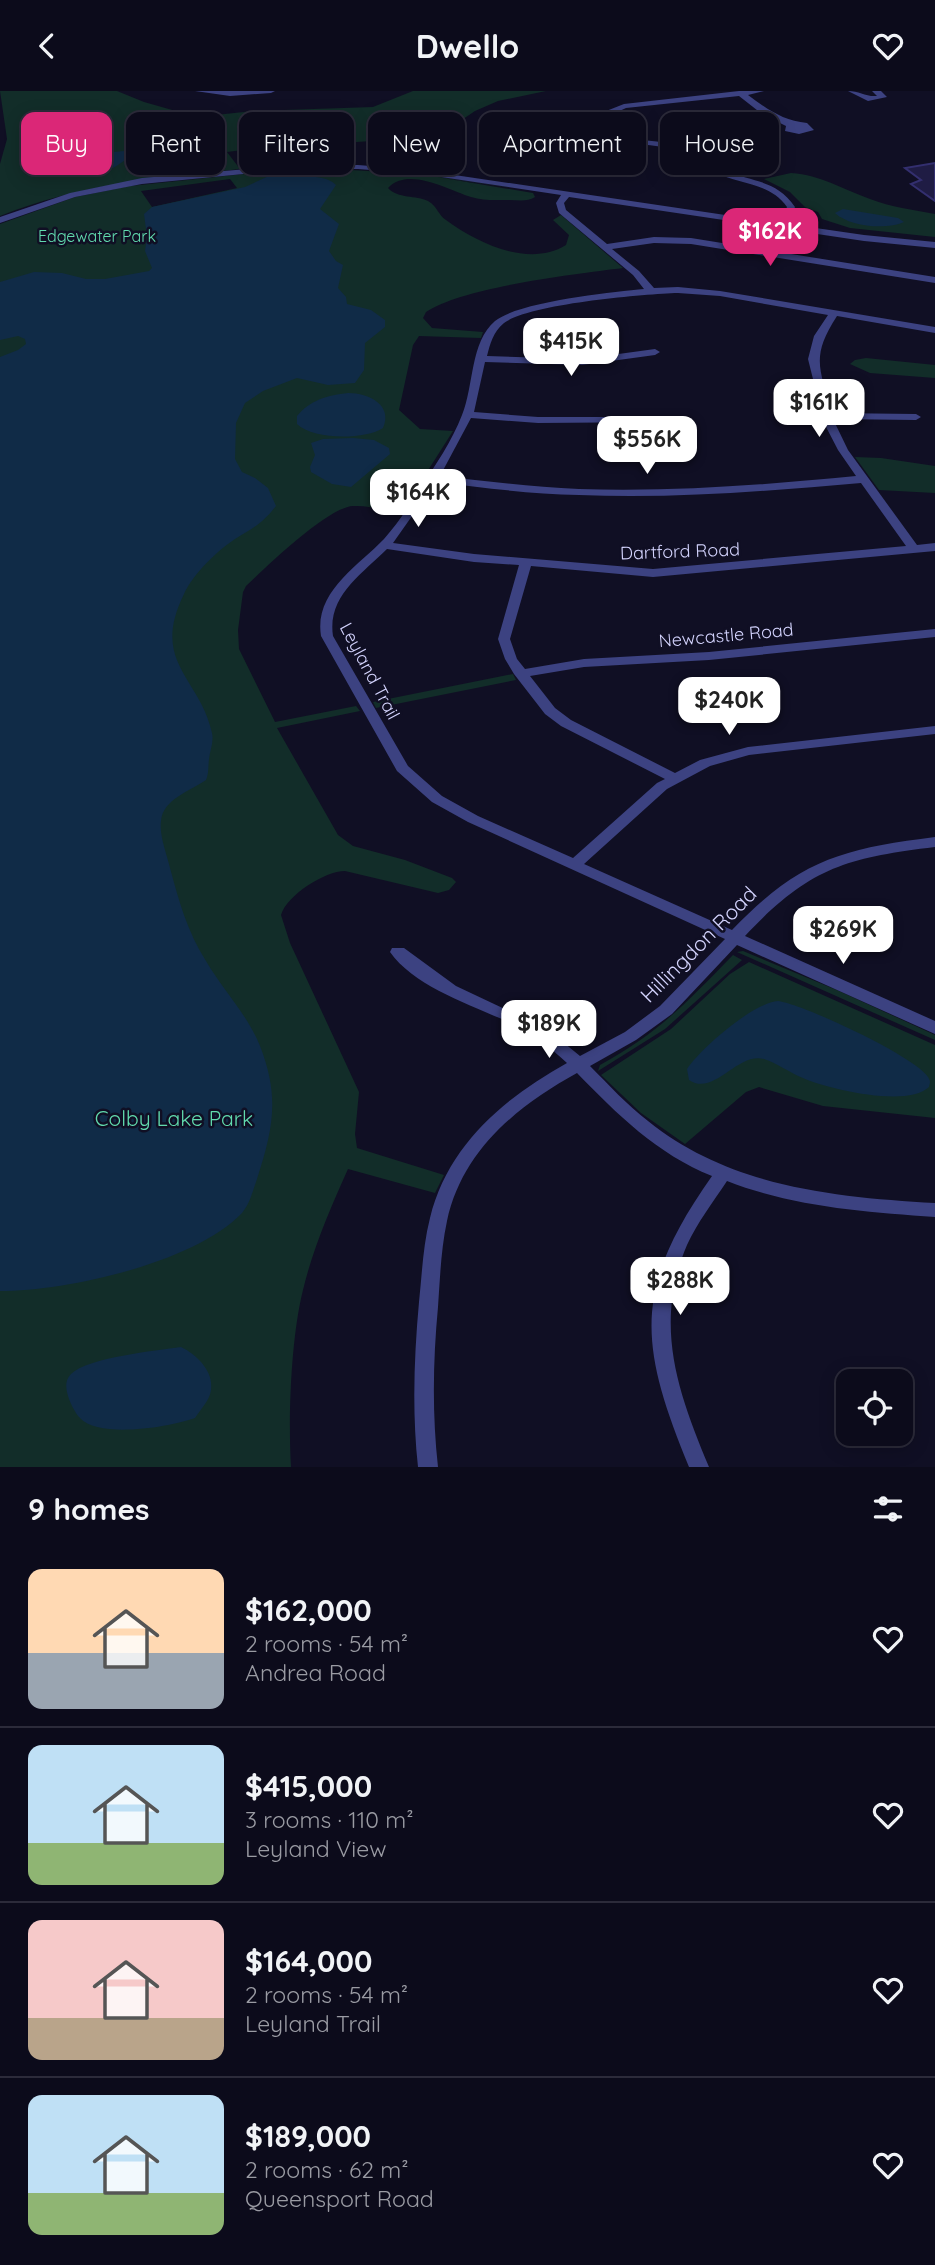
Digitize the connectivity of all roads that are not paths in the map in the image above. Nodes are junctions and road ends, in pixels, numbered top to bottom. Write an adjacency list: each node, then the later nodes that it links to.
1 (199, 91): 2 (street)
2 (271, 91)
3 (760, 91): 6 (street)
4 (852, 91): 5 (street)
5 (876, 91)
6 (741, 94): 7 (street); 10 (street)
7 (791, 125)
8 (566, 193): 9 (street); 10 (street); 12 (street)
9 (0, 220)
10 (783, 226): 11 (street)
11 (935, 245)
12 (605, 247): 13 (street); 14 (street)
13 (935, 280)
14 (651, 291): 15 (street, Leyland Trail); 18 (street, Leyland Trail)
15 (834, 313): 16 (street, Leyland Trail); 20 (street)
16 (935, 330)
17 (655, 352): 18 (street)
18 (483, 359): 19 (street, Leyland Trail)
19 (468, 415): 22 (street); 23 (street, Leyland Trail)
20 (827, 417): 21 (street); 24 (street)
21 (916, 417)
22 (663, 420)
23 (431, 478): 24 (street); 25 (street, Leyland Trail)
24 (864, 479): 27 (street)
25 (386, 545): 28 (street, Dartford Road); 34 (street, Leyland Trail)
26 (935, 547): 27 (street, Dartford Road)
27 (914, 549): 28 (street, Dartford Road)
28 (526, 563): 30 (street)
29 (935, 632): 30 (street, Newcastle Road)
30 (521, 674): 32 (street)
31 (935, 730): 32 (street)
32 (674, 778): 34 (street)
33 (935, 842): 35 (street, Hillingdon Road)
34 (574, 865): 35 (street, Leyland Trail)
35 (735, 939): 37 (street, Leyland Trail); 38 (street, Hillingdon Road)
36 (398, 952): 38 (street)
37 (935, 1028)
38 (579, 1066): 39 (street); 41 (street, Hillingdon Road)
39 (723, 1173): 40 (street); 42 (street)
40 (935, 1210)
41 (428, 1467)
42 (699, 1467)

